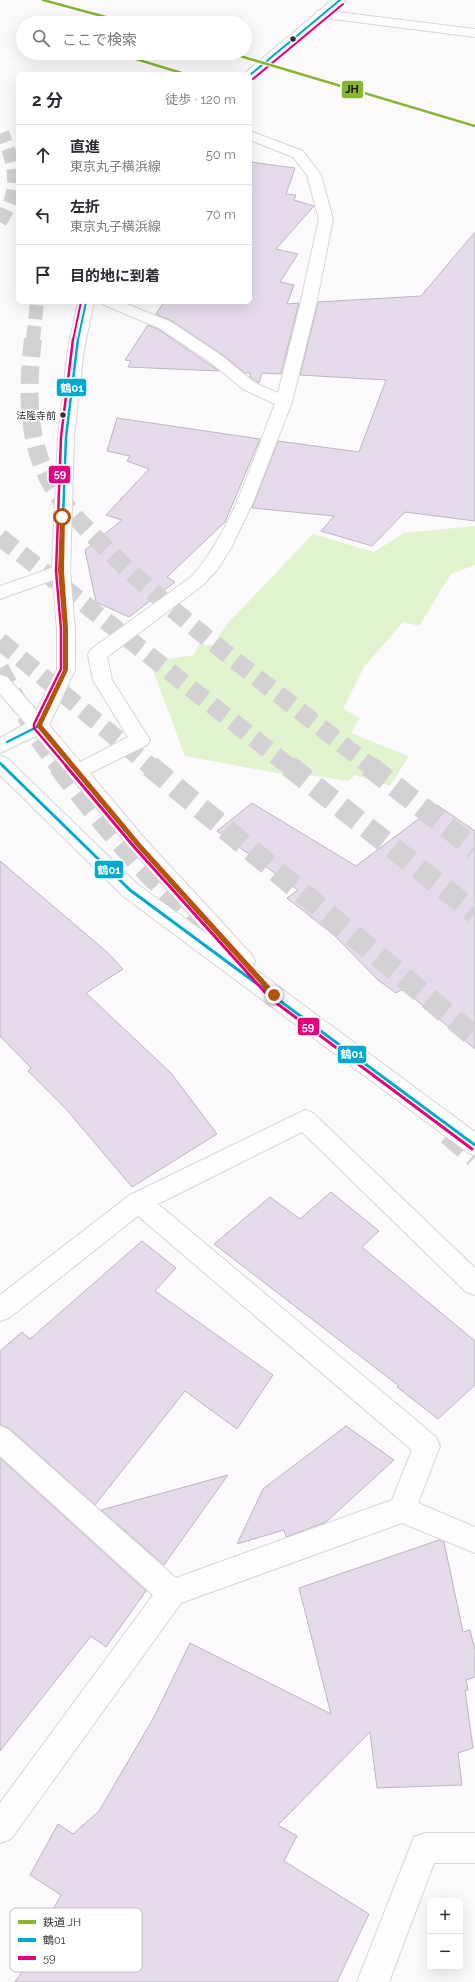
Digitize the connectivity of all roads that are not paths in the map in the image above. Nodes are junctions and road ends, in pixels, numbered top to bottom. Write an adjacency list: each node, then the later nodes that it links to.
1 (340, 0): 2 (main road)
2 (321, 14): 3 (main road); 4 (main road)
3 (475, 33)
4 (252, 73)
5 (252, 136): 8 (main road)
6 (86, 304): 9 (main road)
7 (114, 304): 8 (main road)
8 (284, 402): 15 (main road)
9 (61, 571): 10 (main road); 12 (main road)
10 (0, 593)
11 (0, 682): 12 (main road)
12 (39, 726): 13 (main road); 15 (main road)
13 (0, 746)
14 (0, 762): 16 (main road)
15 (78, 772): 16 (main road)
16 (274, 995): 17 (main road)
17 (475, 1144)
18 (138, 1202): 19 (main road); 20 (main road); 22 (main road)
19 (475, 1284)
20 (0, 1310)
21 (0, 1439): 24 (main road)
22 (402, 1510): 23 (main road); 24 (main road)
23 (475, 1540)
24 (172, 1593): 25 (main road)
25 (0, 1828)
26 (475, 1848): 27 (main road)
27 (373, 1982)

